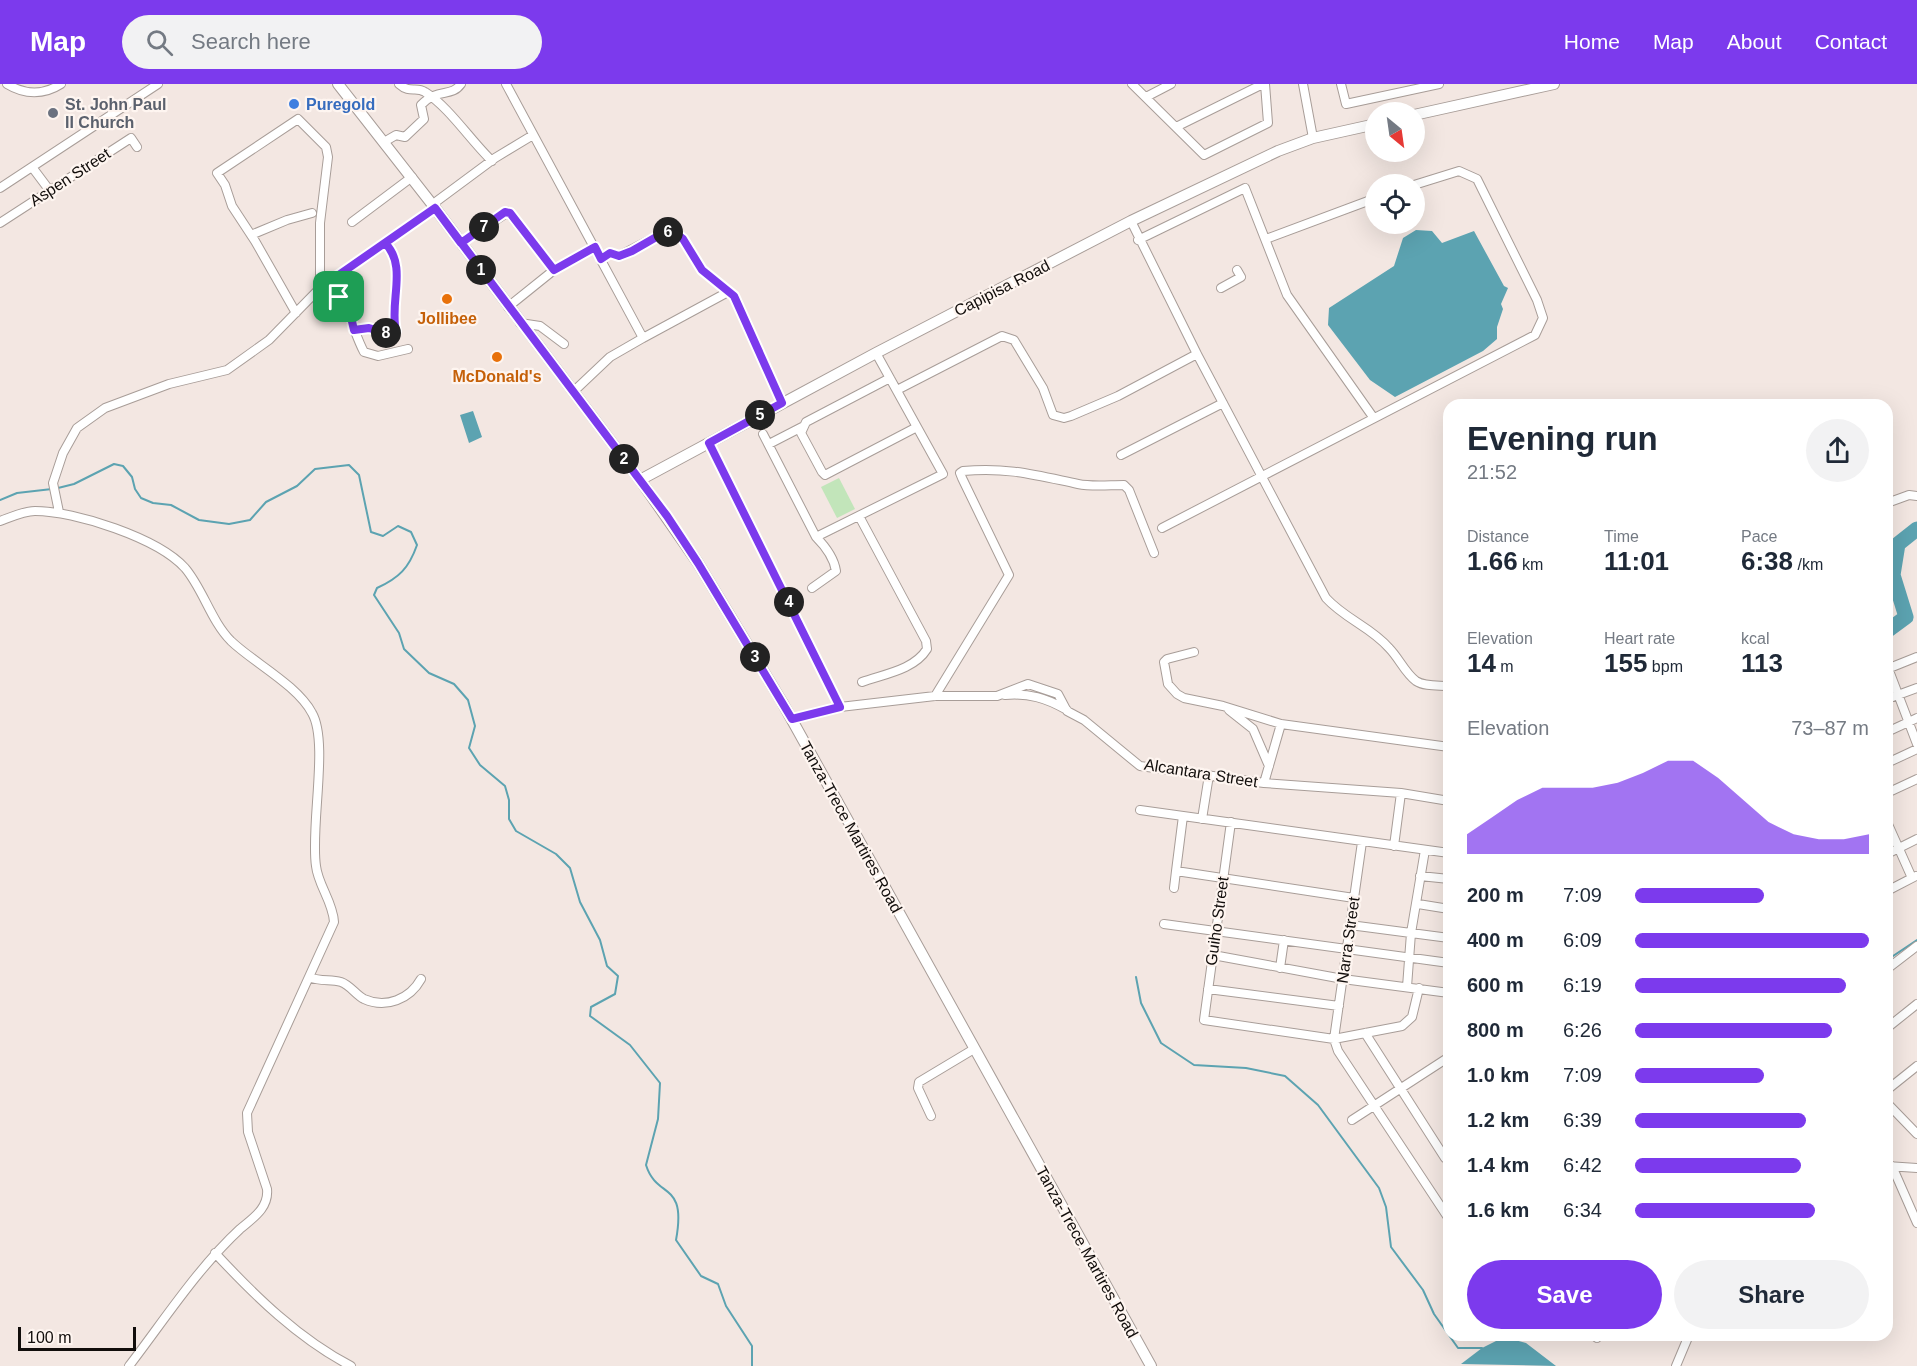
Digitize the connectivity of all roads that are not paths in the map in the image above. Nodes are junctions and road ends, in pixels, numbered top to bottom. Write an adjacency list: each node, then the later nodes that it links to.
1 (7, 84): 2 (street)
2 (62, 84)
3 (158, 84): 25 (street)
4 (338, 84): 22 (main road, Tanza-Trece Martires Road)
5 (399, 84): 15 (street)
6 (461, 84): 15 (street)
7 (506, 84): 20 (street)
8 (1132, 84): 16 (street)
9 (1170, 84): 16 (street)
10 (1264, 84): 19 (street); 19 (street)
11 (1303, 84): 21 (street)
12 (1341, 84): 13 (street)
13 (1438, 84)
14 (1554, 84): 17 (main road)
15 (429, 97): 22 (street); 24 (street)
16 (1146, 98): 19 (street)
17 (1425, 113)
18 (1365, 126): 21 (main road, Capipisa Road)
19 (1176, 127)
20 (533, 135): 24 (street); 41 (street)
21 (1313, 138): 33 (main road, Capipisa Road)
22 (384, 142): 26 (main road, Tanza-Trece Martires Road)
23 (137, 147): 29 (street, Aspen Street)
24 (492, 161): 31 (street)
25 (32, 166): 28 (street); 29 (street)
26 (412, 177): 31 (main road, Tanza-Trece Martires Road); 34 (street)
27 (1425, 182): 62 (street)
28 (0, 188)
29 (50, 191): 35 (street, Aspen Street)
30 (1365, 202): 37 (street)
31 (435, 208): 39 (street); 40 (main road, Tanza-Trece Martires Road)
32 (312, 213): 36 (street)
33 (1131, 221): 38 (street); 55 (main road, Capipisa Road)
34 (351, 222)
35 (0, 223)
36 (251, 235): 45 (street); 49 (street)
37 (1266, 239): 38 (street); 62 (street)
38 (1138, 240): 56 (street)
39 (385, 243): 45 (street); 51 (street)
40 (461, 243): 43 (street); 48 (main road, Tanza-Trece Martires Road)
41 (595, 247): 42 (street); 43 (street)
42 (601, 259): 47 (street); 52 (street)
43 (554, 270): 48 (street)
44 (1237, 270): 46 (street)
45 (320, 288): 49 (street); 51 (street)
46 (1221, 288)
47 (728, 292): 52 (street); 60 (street)
48 (508, 307): 50 (main road, Tanza-Trece Martires Road)
49 (296, 313): 73 (street)
50 (520, 323): 53 (street); 59 (main road, Tanza-Trece Martires Road)
51 (354, 330): 54 (street)
52 (643, 338): 59 (street)
53 (564, 344)
54 (408, 350)
55 (876, 353): 57 (street); 60 (main road, Capipisa Road)
56 (1197, 354): 58 (street); 61 (street)
57 (890, 378): 58 (street); 63 (street)
58 (897, 390): 64 (street)
59 (573, 392): 70 (main road, Tanza-Trece Martires Road)
60 (782, 403): 66 (main road, Capipisa Road)
61 (1222, 404): 68 (street); 69 (street)
62 (1373, 417): 69 (street)
63 (802, 427): 64 (street); 67 (street)
64 (917, 427): 74 (street)
65 (764, 434): 67 (street)
66 (709, 443): 70 (main road, Capipisa Road); 91 (street)
67 (769, 444): 77 (street)
68 (1121, 455)
69 (1261, 478): 76 (street); 85 (street)
70 (640, 480): 92 (main road, Tanza-Trece Martires Road)
71 (1917, 496): 72 (street)
72 (1893, 501)
73 (58, 508): 75 (street); 142 (street)
74 (859, 516): 77 (street); 84 (street)
75 (0, 520)
76 (1162, 528)
77 (816, 537): 79 (street)
78 (1154, 553): 88 (street)
79 (812, 588)
80 (1194, 652): 90 (street)
81 (1917, 657): 82 (street)
82 (1893, 666)
83 (1893, 680): 87 (street)
84 (862, 682)
85 (1443, 686)
86 (1917, 688): 87 (street)
87 (1899, 694): 89 (street); 93 (street)
88 (935, 696): 91 (street, Alcantara Street); 101 (street, Alcantara Street)
89 (1893, 696)
90 (1224, 706): 94 (street); 100 (street)
91 (840, 707): 92 (street, Alcantara Street)
92 (792, 719): 154 (main road, Tanza-Trece Martires Road)
93 (1913, 720): 95 (street); 96 (street)
94 (1281, 724): 97 (street); 100 (street)
95 (1893, 729)
96 (1917, 744)
97 (1443, 746)
98 (1917, 749): 99 (street)
99 (1893, 760)
100 (1269, 766): 103 (street)
101 (1209, 775): 103 (street, Alcantara Street); 109 (street)
102 (1917, 779): 104 (street)
103 (1264, 783): 105 (street, Alcantara Street)
104 (1893, 790)
105 (1401, 793): 106 (street, Alcantara Street); 114 (street)
106 (1443, 800)
107 (1140, 810): 108 (street)
108 (1183, 816): 109 (street); 119 (street)
109 (1202, 819): 110 (street)
110 (1231, 822): 113 (street); 121 (street, Guiho Street)
111 (1893, 835): 115 (street)
112 (1917, 839): 115 (street)
113 (1362, 842): 114 (street); 126 (street, Narra Street)
114 (1394, 846): 116 (street)
115 (1899, 848): 117 (street); 122 (street)
116 (1425, 850): 118 (street); 120 (street)
117 (1893, 851)
118 (1443, 852)
119 (1176, 871): 121 (street); 124 (street)
120 (1420, 876): 123 (street); 127 (street)
121 (1223, 877): 126 (street); 131 (street, Guiho Street)
122 (1915, 877): 125 (street)
123 (1443, 878)
124 (1174, 888)
125 (1893, 888)
126 (1354, 898): 130 (street, Narra Street)
127 (1418, 904): 128 (street); 132 (street)
128 (1443, 908)
129 (1164, 924): 131 (street)
130 (1350, 925): 132 (street); 136 (street, Narra Street)
131 (1216, 931): 134 (street); 137 (street, Guiho Street)
132 (1412, 933): 133 (street); 138 (street)
133 (1443, 937)
134 (1284, 940): 136 (street); 141 (street)
135 (1917, 946): 140 (street)
136 (1347, 949): 138 (street); 144 (street, Narra Street)
137 (1213, 955): 141 (street); 147 (street, Guiho Street)
138 (1409, 959): 139 (street); 145 (street)
139 (1443, 962)
140 (1893, 964)
141 (1280, 968): 144 (street)
142 (309, 977): 143 (street); 170 (street)
143 (421, 979)
144 (1343, 979): 145 (street); 150 (street, Narra Street)
145 (1407, 987): 146 (street)
146 (1419, 988): 148 (street); 152 (street)
147 (1208, 989): 150 (street); 153 (street, Guiho Street)
148 (1443, 992)
149 (1917, 1004): 151 (street)
150 (1339, 1006): 153 (street, Narra Street)
151 (1893, 1023)
152 (1365, 1033): 153 (street); 158 (street)
153 (1334, 1039): 159 (street)
154 (974, 1049): 161 (street); 174 (main road, Tanza-Trece Martires Road)
155 (1443, 1062): 158 (street)
156 (1917, 1066): 157 (street)
157 (1893, 1085)
158 (1400, 1089): 159 (street); 164 (street)
159 (1374, 1106): 162 (street); 168 (street)
160 (1893, 1109): 163 (street)
161 (931, 1116)
162 (1352, 1120)
163 (1917, 1134)
164 (1443, 1155)
165 (1893, 1166): 166 (street)
166 (1917, 1168)
167 (1893, 1174): 169 (street)
168 (1443, 1209)
169 (1917, 1223)
170 (216, 1252): 172 (street); 173 (street)
171 (1686, 1341): 175 (street)
172 (129, 1366)
173 (351, 1366)
174 (1151, 1366)
175 (1676, 1366)

